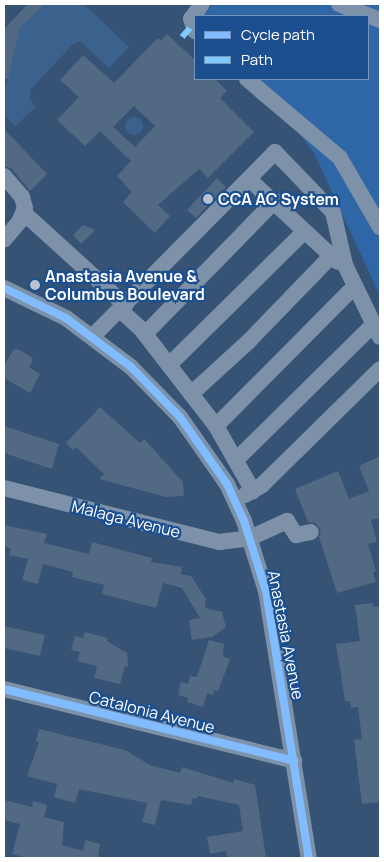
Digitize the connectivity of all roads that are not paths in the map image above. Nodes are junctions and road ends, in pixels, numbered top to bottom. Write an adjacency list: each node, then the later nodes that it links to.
1 (202, 4): 4 (street)
2 (340, 4): 3 (street)
3 (368, 15)
4 (194, 28)
5 (249, 80): 10 (street)
6 (4, 176): 9 (street)
7 (250, 180): 8 (street); 14 (street); 17 (street)
8 (275, 201): 11 (street); 19 (street)
9 (24, 213): 12 (street); 17 (street)
10 (380, 226)
11 (304, 232): 13 (street); 21 (street)
12 (4, 240)
13 (330, 256): 14 (street); 23 (street)
14 (345, 265): 15 (street)
15 (356, 286): 18 (street); 24 (street)
16 (4, 288): 20 (street, Anastasia Avenue)
17 (123, 307): 19 (street); 20 (street)
18 (377, 330): 25 (street)
19 (144, 334): 21 (street)
20 (93, 336): 28 (street, Anastasia Avenue)
21 (169, 365): 23 (street)
22 (380, 369): 27 (street)
23 (191, 394): 24 (street)
24 (216, 426): 25 (street)
25 (236, 460): 27 (street)
26 (4, 488): 30 (street, Malaga Avenue)
27 (253, 491): 28 (street)
28 (235, 500): 30 (street, Anastasia Avenue)
29 (311, 532): 30 (street, Malaga Avenue)
30 (250, 538): 32 (street, Anastasia Avenue)
31 (4, 690): 32 (street, Catalonia Avenue)
32 (294, 761): 33 (street, Anastasia Avenue)
33 (309, 858)

